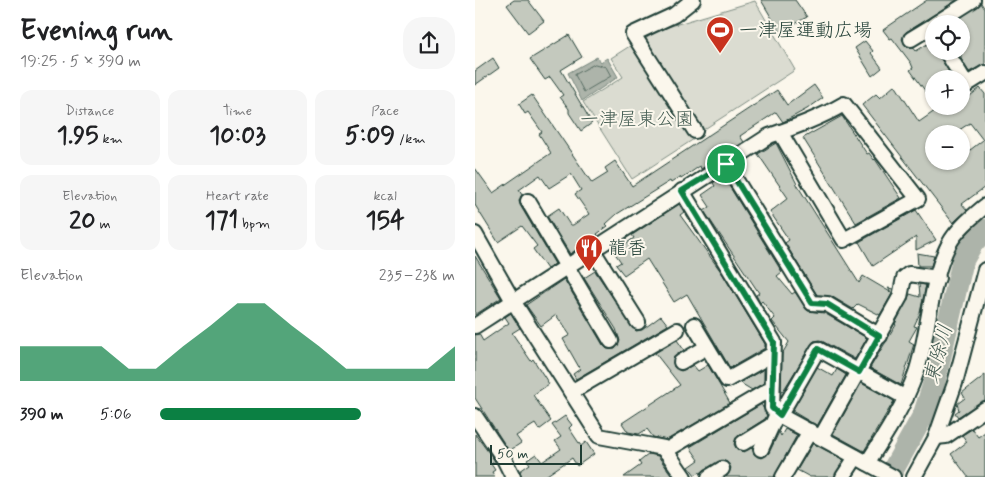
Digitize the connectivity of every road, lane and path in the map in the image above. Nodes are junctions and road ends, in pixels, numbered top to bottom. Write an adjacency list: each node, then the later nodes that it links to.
1 (693, 0): 8 (street)
2 (973, 0): 3 (street)
3 (951, 15)
4 (925, 31): 5 (street)
5 (911, 39)
6 (985, 74): 7 (street)
7 (970, 83)
8 (695, 131)
9 (780, 132): 9 (street); 10 (street)
10 (726, 164): 11 (street); 24 (street)
11 (682, 191): 15 (street); 27 (street)
12 (528, 201): 16 (street)
13 (985, 206): 18 (street)
14 (475, 234): 19 (street)
15 (593, 249): 16 (street); 20 (street)
16 (568, 265): 19 (street); 25 (street)
17 (985, 270): 37 (street)
18 (938, 278): 24 (street); 32 (street)
19 (513, 300): 22 (street); 31 (street)
20 (638, 322)
21 (694, 325): 26 (street)
22 (475, 326)
23 (677, 330): 31 (street)
24 (879, 336): 29 (street)
25 (611, 341)
26 (707, 347): 27 (street); 28 (street)
27 (773, 354): 35 (street)
28 (681, 362)
29 (859, 372): 32 (street); 35 (street); 36 (street)
30 (767, 391): 40 (street)
31 (571, 392): 40 (street)
32 (906, 398): 41 (street)
33 (985, 409): 37 (street)
34 (475, 416): 43 (street)
35 (777, 418): 36 (street); 38 (street); 39 (street)
36 (816, 434): 41 (street); 46 (street)
37 (936, 437): 49 (street)
38 (743, 444)
39 (761, 449)
40 (665, 451): 44 (street)
41 (864, 461): 47 (street); 48 (street)
42 (722, 469): 45 (street)
43 (513, 477)
44 (684, 477)
45 (709, 477)
46 (783, 477)
47 (843, 477)
48 (893, 477)
49 (914, 477)

